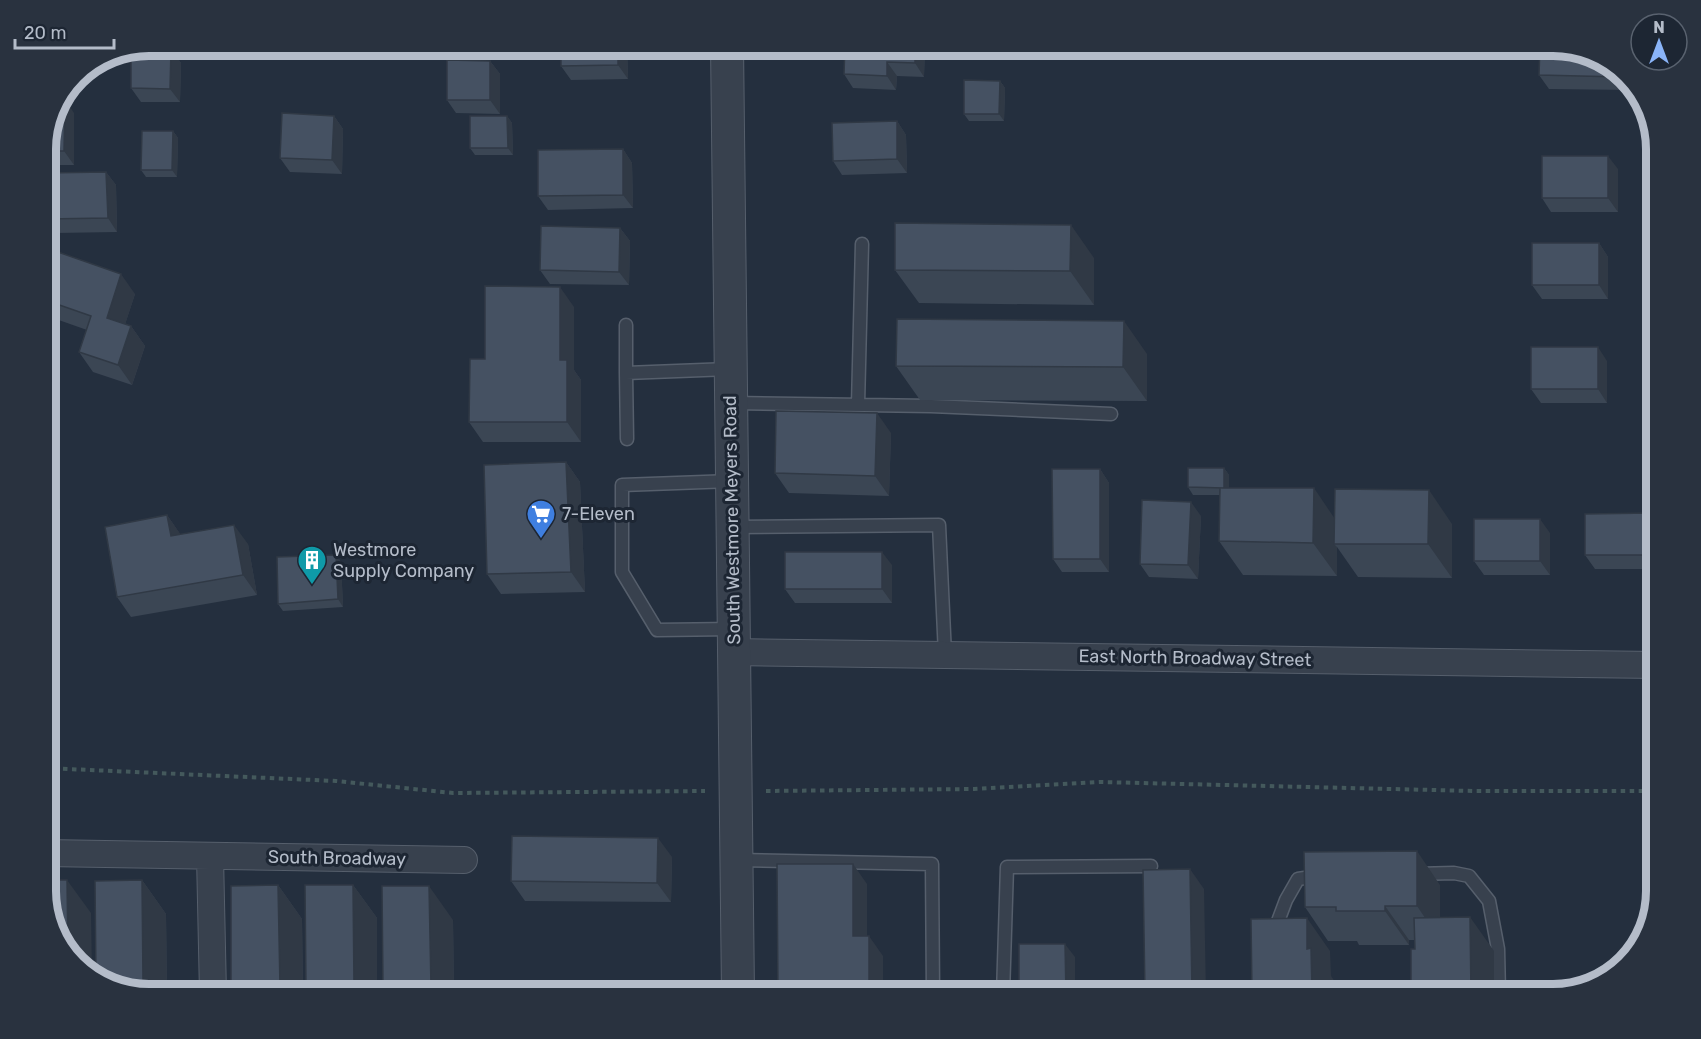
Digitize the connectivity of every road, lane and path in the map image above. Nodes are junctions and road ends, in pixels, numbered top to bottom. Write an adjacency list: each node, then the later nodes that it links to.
1 (727, 56): 4 (street, South Westmore Meyers Road)
2 (862, 244): 7 (lane)
3 (626, 325): 5 (lane)
4 (730, 369): 5 (lane); 6 (street, South Westmore Meyers Road)
5 (626, 373): 9 (lane)
6 (731, 403): 7 (lane); 10 (street, South Westmore Meyers Road)
7 (858, 405): 8 (lane)
8 (1111, 414)
9 (627, 439)
10 (732, 481): 11 (street, South Westmore Meyers Road); 12 (lane)
11 (732, 527): 12 (street, South Westmore Meyers Road); 13 (lane)
12 (733, 641): 13 (street, East North Broadway Street); 22 (street, South Westmore Meyers Road)
13 (945, 655): 14 (street, East North Broadway Street)
14 (1646, 665)
15 (56, 768): 17 (path)
16 (773, 790): 18 (path)
17 (695, 791)
18 (1646, 791)
19 (56, 853): 20 (street, South Broadway)
20 (210, 856): 21 (street, South Broadway); 27 (street)
21 (464, 860)
22 (736, 860): 28 (street, South Westmore Meyers Road); 29 (lane)
23 (1151, 866): 30 (lane)
24 (1335, 874): 26 (lane)
25 (1403, 874): 31 (lane)
26 (1272, 939)
27 (213, 984)
28 (738, 984)
29 (933, 984)
30 (1004, 984)
31 (1499, 984)

